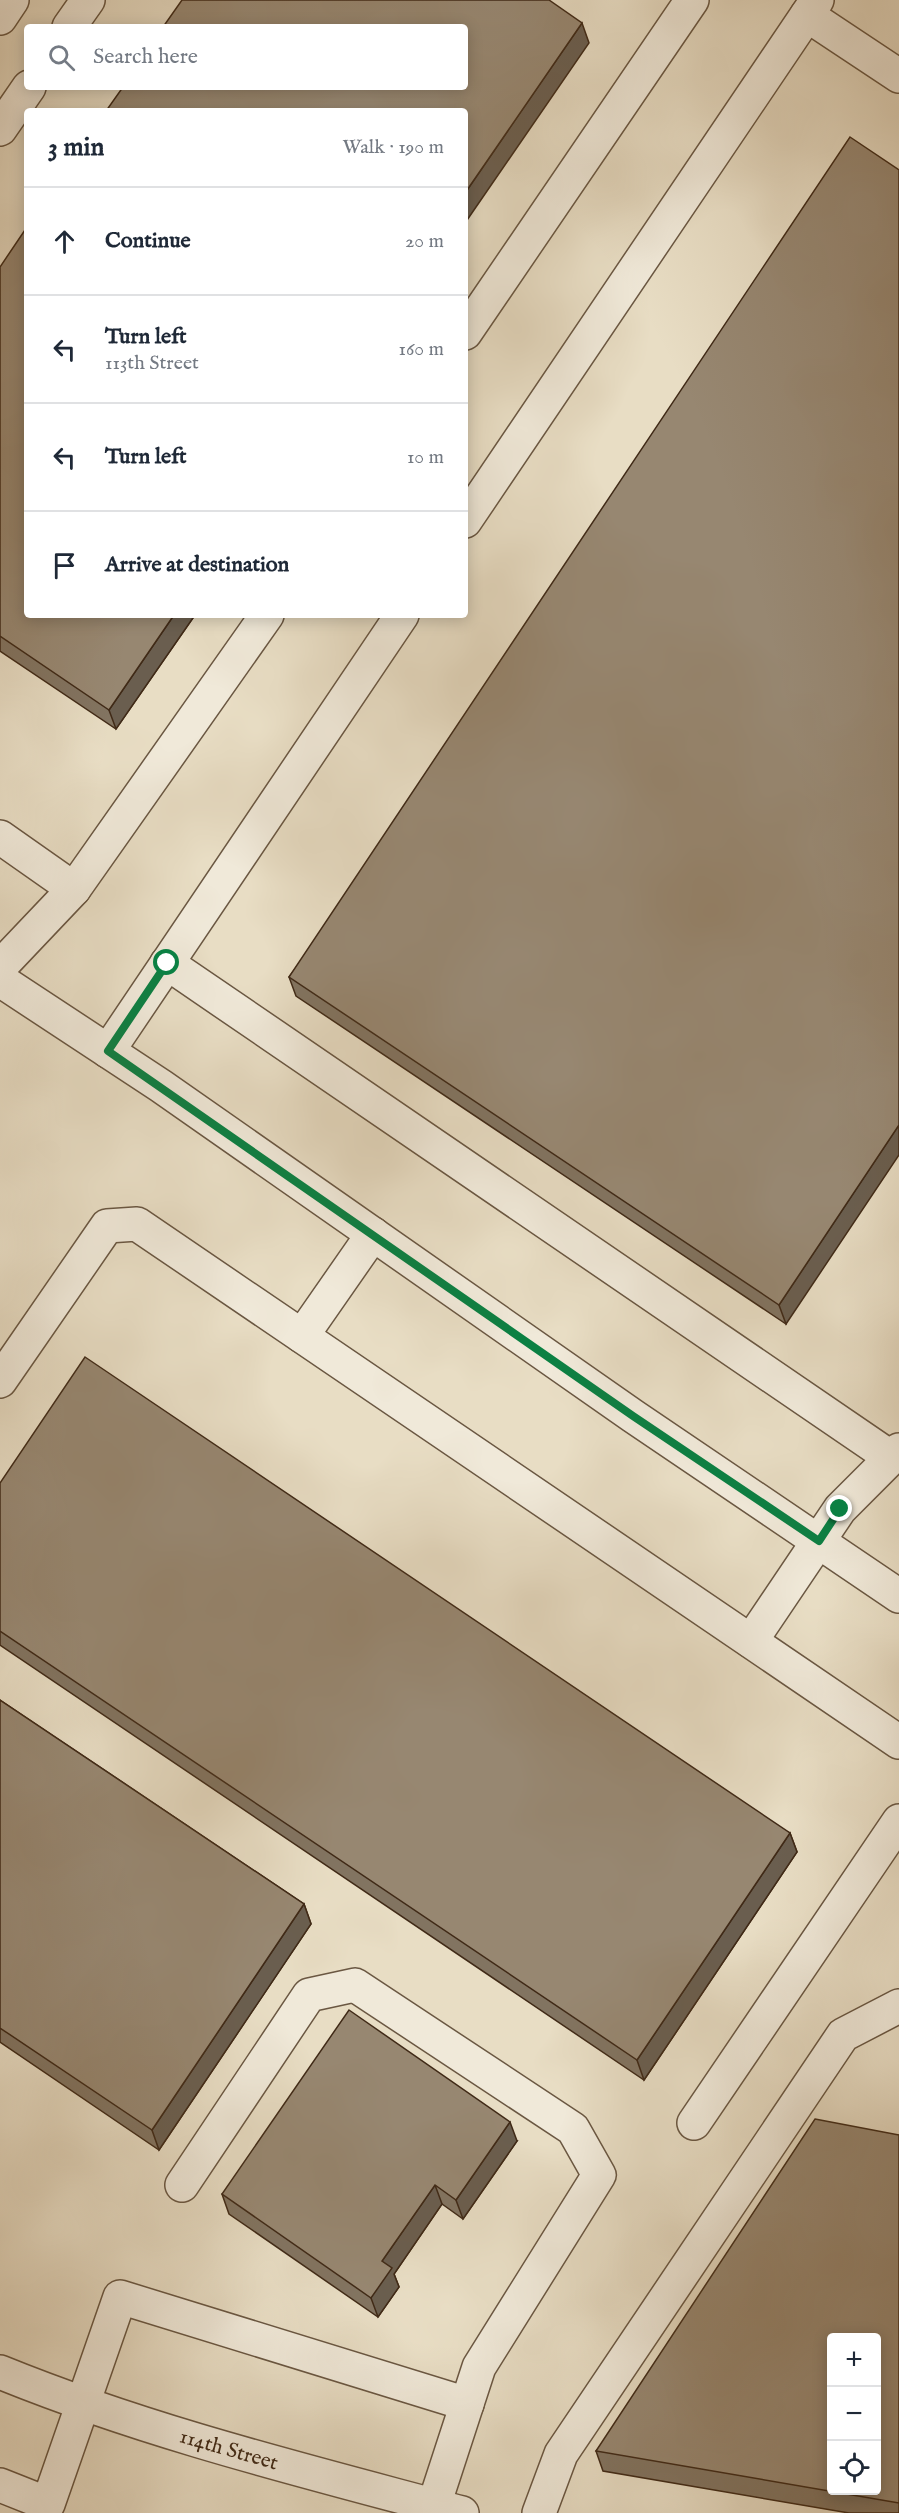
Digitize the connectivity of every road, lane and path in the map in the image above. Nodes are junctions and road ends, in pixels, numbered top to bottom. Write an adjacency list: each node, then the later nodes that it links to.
1 (12, 0): 5 (street)
2 (88, 0): 6 (street)
3 (692, 0): 10 (street)
4 (812, 7): 7 (street); 11 (street)
5 (0, 18)
6 (71, 24)
7 (899, 76)
8 (26, 90): 9 (street)
9 (0, 129)
10 (468, 329)
11 (468, 517)
12 (265, 618): 15 (street)
13 (400, 618): 16 (street)
14 (0, 837): 15 (street)
15 (74, 889): 17 (street)
16 (167, 963): 19 (street); 23 (street)
17 (0, 967)
18 (0, 980): 19 (street)
19 (108, 1051): 20 (street)
20 (373, 1234): 21 (street); 24 (street)
21 (302, 1336): 22 (street); 26 (street)
22 (0, 1381)
23 (895, 1454): 24 (street)
24 (819, 1541): 25 (street); 26 (street)
25 (899, 1596)
26 (751, 1641): 27 (street)
27 (899, 1742)
28 (899, 1821): 30 (street)
29 (899, 2006): 38 (street)
30 (694, 2123)
31 (183, 2185): 33 (street)
32 (0, 2372): 34 (street, 114th Street)
33 (467, 2404): 34 (street); 37 (street)
34 (82, 2406): 36 (street); 37 (street, 114th Street)
35 (0, 2485): 36 (street)
36 (59, 2509)
37 (448, 2509)
38 (539, 2513)

